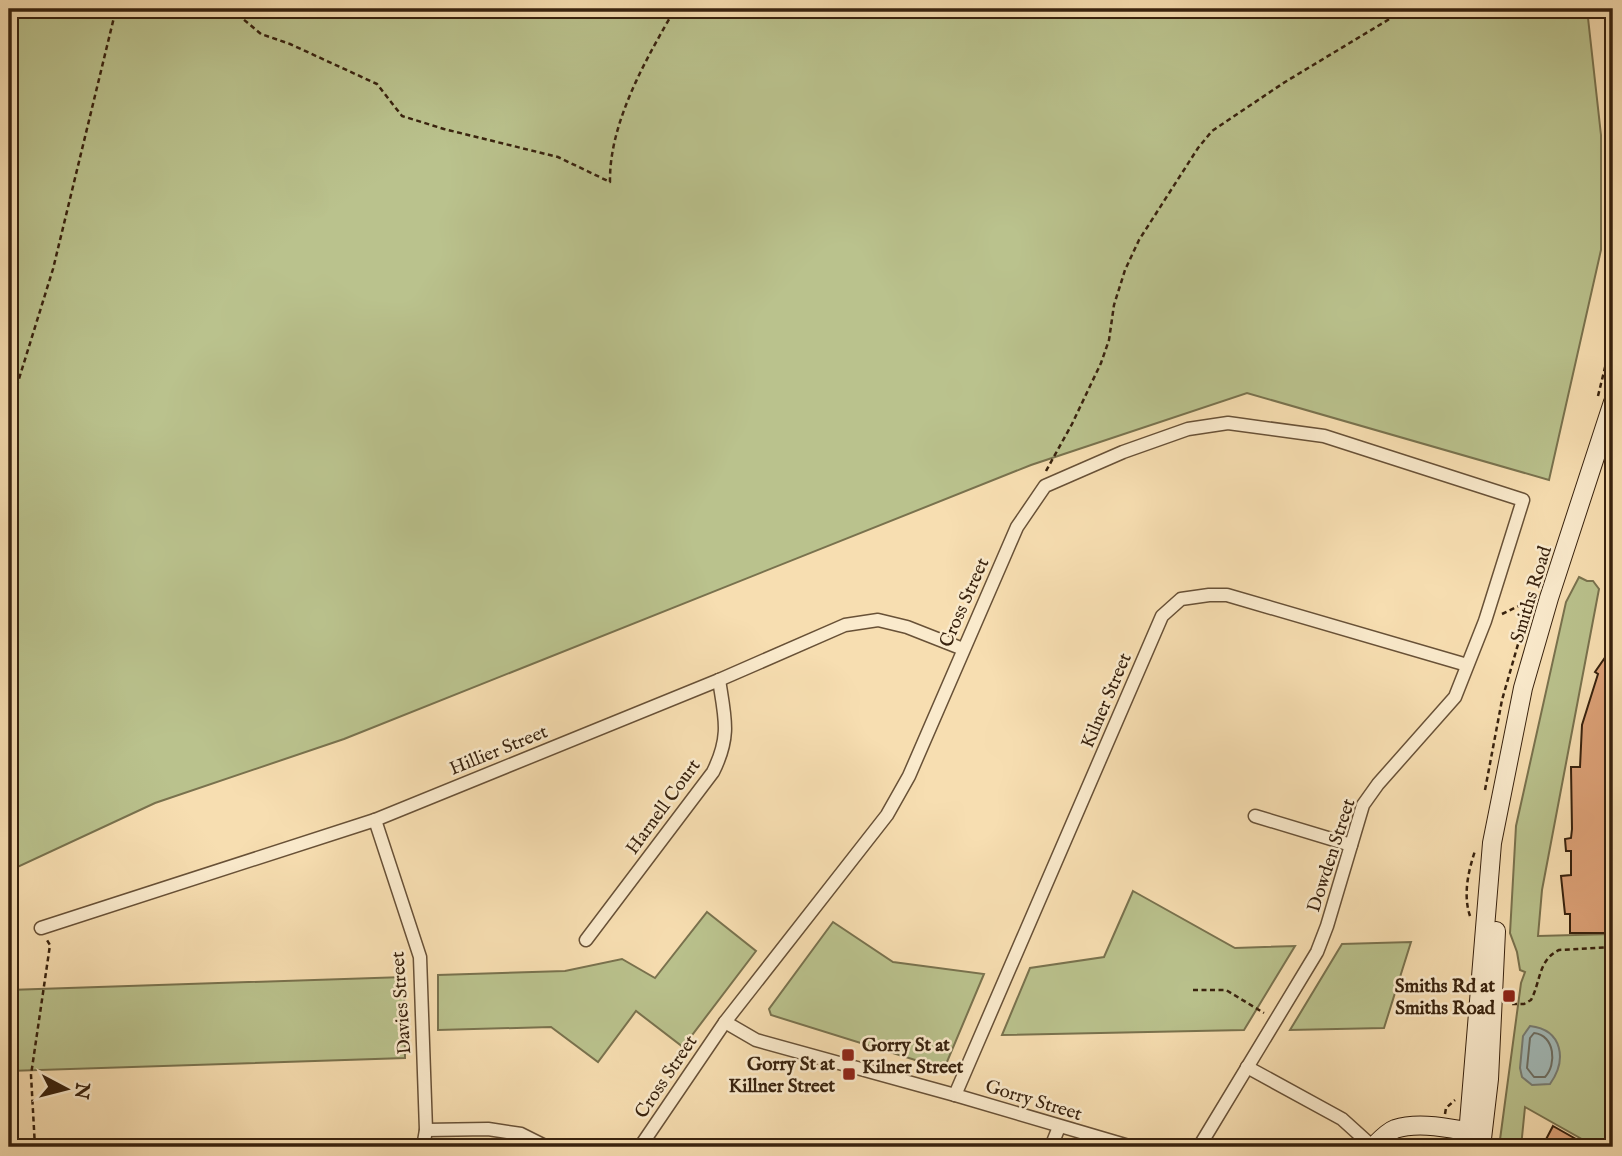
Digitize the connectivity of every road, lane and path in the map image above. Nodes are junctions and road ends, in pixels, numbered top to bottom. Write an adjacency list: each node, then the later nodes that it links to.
1 (116, 9): 6 (path)
2 (232, 9): 3 (path)
3 (675, 9)
4 (1406, 9): 7 (path)
5 (1613, 402): 29 (street, Smiths Road)
6 (9, 411)
7 (1045, 486): 9 (street, Dowden Street); 10 (street, Cross Street)
8 (1531, 600): 9 (path)
9 (1485, 621): 11 (street, Dowden Street)
10 (963, 649): 12 (street, Hillier Street); 23 (street, Cross Street)
11 (1467, 665): 15 (street, Dowden Street); 26 (street, Kilner Street)
12 (719, 680): 14 (street, Hillier Street); 17 (street, Harnell Court)
13 (1255, 817): 15 (street)
14 (375, 820): 16 (street, Hillier Street); 28 (street, Davies Street)
15 (1351, 845): 22 (street, Dowden Street)
16 (41, 928): 30 (path)
17 (586, 940)
18 (1613, 947): 21 (path)
19 (1613, 961): 24 (path)
20 (1193, 990): 22 (path)
21 (1512, 1004)
22 (1276, 1020): 25 (street, Dowden Street)
23 (725, 1022): 26 (street, Gorry Street); 35 (street, Cross Street)
24 (1613, 1052)
25 (1247, 1067): 38 (street, Dowden Street); 39 (street, Smiths Road)
26 (955, 1095): 27 (street, Gorry Street)
27 (1059, 1127): 36 (street); 37 (street, Gorry Street)
28 (426, 1130): 33 (street, Davies Street); 34 (street)
29 (1475, 1140): 39 (street, Smiths Road)
30 (35, 1147)
31 (63, 1147): 32 (street)
32 (211, 1147)
33 (423, 1147)
34 (547, 1147)
35 (640, 1147)
36 (1051, 1147)
37 (1132, 1147)
38 (1199, 1147)
39 (1373, 1147)

